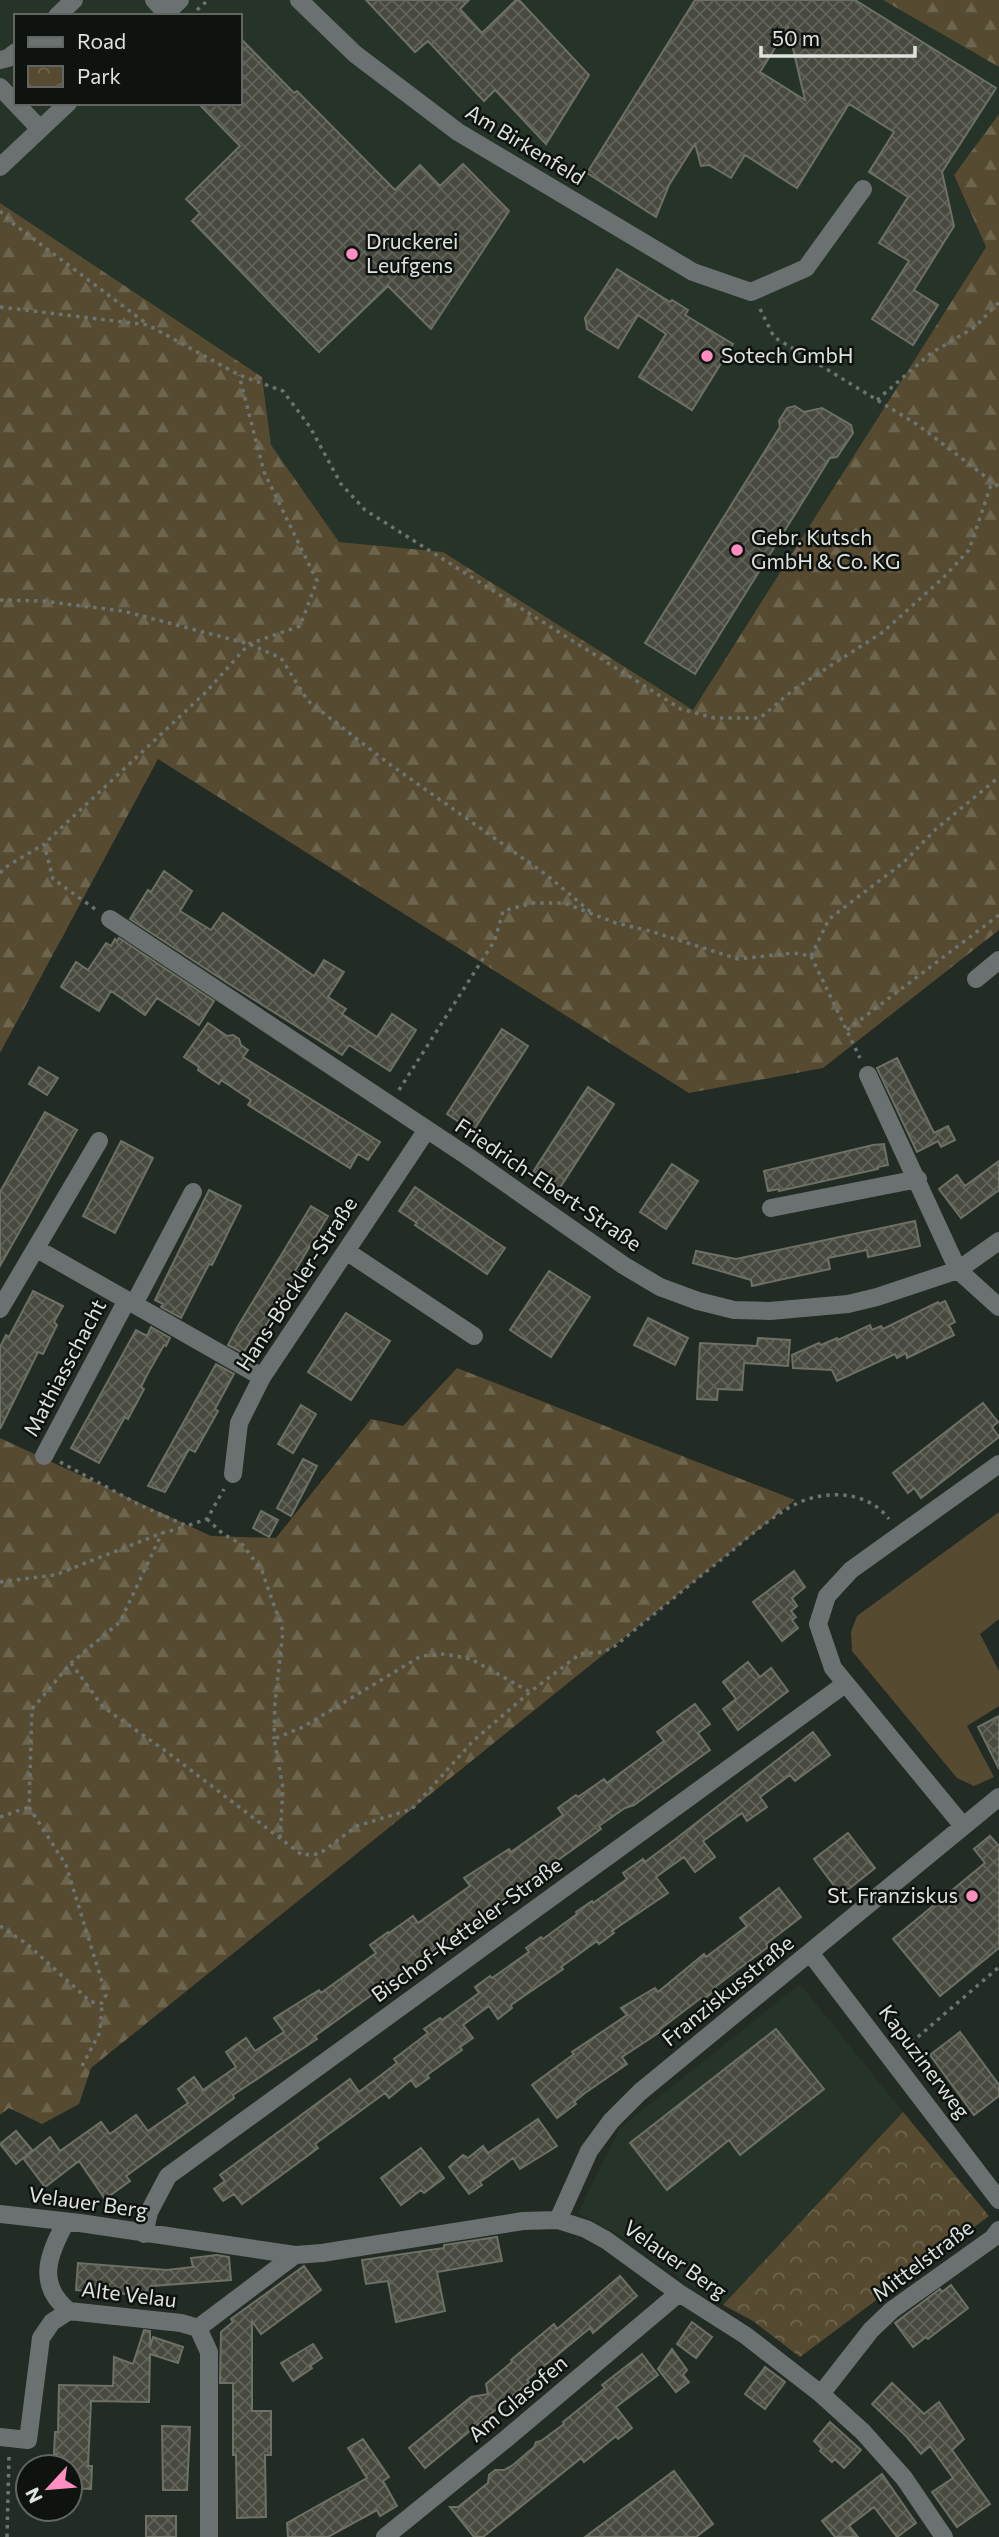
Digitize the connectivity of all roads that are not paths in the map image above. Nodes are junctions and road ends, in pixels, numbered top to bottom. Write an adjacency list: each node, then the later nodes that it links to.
1 (75, 0): 5 (street)
2 (180, 0): 4 (street)
3 (299, 0): 12 (street, Am Birkenfeld)
4 (161, 10)
5 (59, 14)
6 (0, 87): 7 (street)
7 (14, 102)
8 (17, 105): 10 (street)
9 (66, 105): 10 (street)
10 (40, 129): 11 (street)
11 (2, 165)
12 (863, 189)
13 (110, 919): 17 (street, Friedrich-Ebert-Straße)
14 (999, 960): 15 (street)
15 (976, 979)
16 (868, 1075): 19 (street)
17 (426, 1131): 24 (street, Hans-Böckler-Straße); 25 (street, Friedrich-Ebert-Straße)
18 (99, 1141): 23 (street)
19 (918, 1179): 21 (street); 25 (street)
20 (193, 1192): 26 (street, Mathiasschacht)
21 (771, 1208)
22 (999, 1241): 25 (street, Friedrich-Ebert-Straße)
23 (37, 1249): 26 (street, Mathiasschacht); 28 (street)
24 (346, 1251): 29 (street); 30 (street, Hans-Böckler-Straße)
25 (958, 1270): 27 (street)
26 (130, 1302): 30 (street, Mathiasschacht); 31 (street, Mathiasschacht)
27 (999, 1307)
28 (0, 1310)
29 (474, 1336)
30 (262, 1377): 33 (street, Hans-Böckler-Straße)
31 (44, 1456)
32 (999, 1464): 34 (street)
33 (233, 1474)
34 (845, 1684): 36 (street); 43 (street, Bischof-Ketteler-Straße)
35 (999, 1797): 36 (street, Franziskusstraße)
36 (963, 1826): 37 (street, Franziskusstraße)
37 (811, 1954): 38 (street, Kapuzinerweg); 40 (street, Franziskusstraße)
38 (999, 2200)
39 (0, 2214): 41 (street, Velauer Berg)
40 (558, 2220): 44 (street, Velauer Berg); 45 (street, Velauer Berg)
41 (66, 2222): 43 (street, Velauer Berg); 46 (street, Alte Velau)
42 (999, 2230): 48 (street, Mittelstraße)
43 (144, 2234): 44 (street, Velauer Berg)
44 (295, 2255): 47 (street)
45 (679, 2293): 48 (street, Velauer Berg); 51 (street, Am Glasofen)
46 (69, 2311): 47 (street, Alte Velau); 49 (street)
47 (198, 2328): 50 (street, Alte Velau)
48 (821, 2395): 52 (street, Velauer Berg)
49 (5, 2437)
50 (209, 2537)
51 (385, 2537)
52 (944, 2537)

